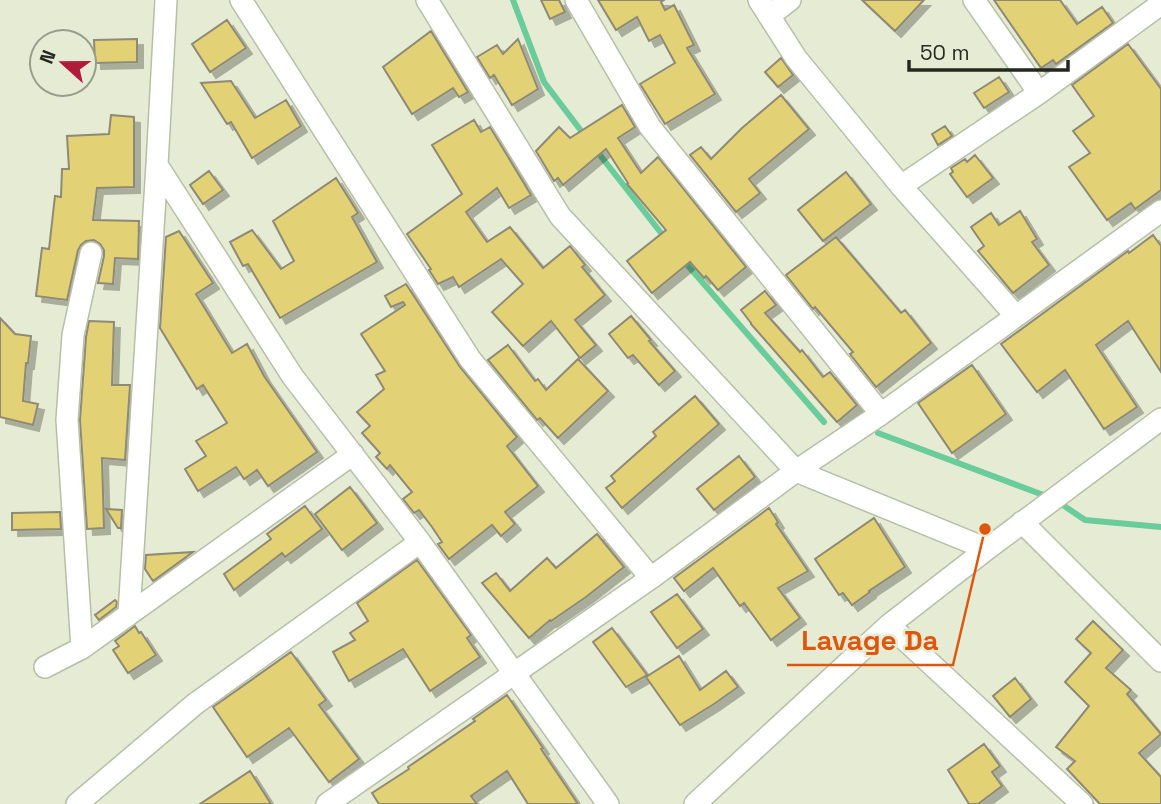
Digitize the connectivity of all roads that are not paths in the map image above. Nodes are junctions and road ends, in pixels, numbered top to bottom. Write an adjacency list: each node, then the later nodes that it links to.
1 (166, 0): 10 (street)
2 (241, 0): 22 (street)
3 (427, 0): 18 (street)
4 (576, 0): 15 (street)
5 (790, 0): 8 (street)
6 (974, 0): 9 (street)
7 (1161, 2): 9 (street)
8 (764, 8): 11 (street)
9 (1039, 93): 11 (street)
10 (157, 166): 17 (street); 23 (street)
11 (901, 187): 14 (street)
12 (1161, 211): 14 (street)
13 (91, 253): 25 (street)
14 (1016, 316): 15 (street)
15 (881, 414): 18 (street)
16 (1161, 419): 19 (street)
17 (353, 454): 20 (street); 23 (street)
18 (796, 471): 21 (street); 22 (street)
19 (1022, 522): 21 (street); 26 (street)
20 (420, 542): 28 (street); 29 (street)
21 (987, 549): 24 (street)
22 (651, 578): 28 (street)
23 (129, 614): 25 (street)
24 (889, 625): 32 (street); 33 (street)
25 (82, 648): 27 (street)
26 (1161, 661)
27 (45, 667)
28 (514, 673): 30 (street); 31 (street)
29 (77, 804)
30 (327, 804)
31 (608, 804)
32 (695, 804)
33 (1081, 804)

